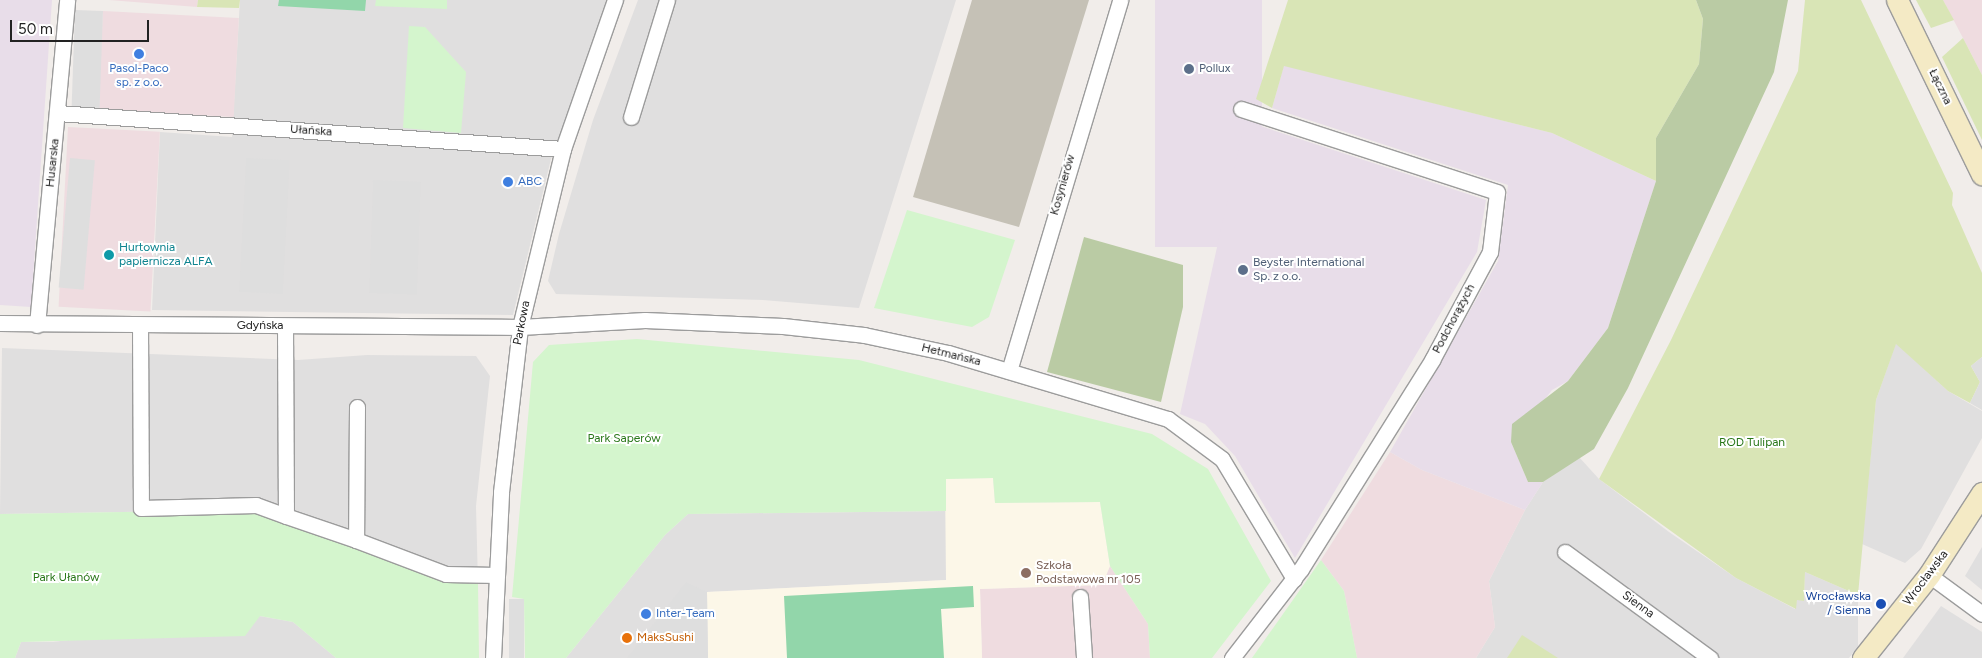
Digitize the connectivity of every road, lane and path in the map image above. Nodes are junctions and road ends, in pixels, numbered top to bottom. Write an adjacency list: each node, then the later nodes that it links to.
1 (67, 0): 7 (street, Husarska)
2 (615, 0): 9 (street, Parkowa)
3 (667, 0): 8 (street)
4 (1120, 0): 16 (street, Kosynierów)
5 (1897, 0): 10 (main road, Łączna)
6 (1240, 109): 24 (street, Podchorążych)
7 (58, 113): 9 (street, Ułańska); 12 (street, Husarska)
8 (631, 117)
9 (563, 150): 15 (street, Parkowa)
10 (1982, 174)
11 (0, 323): 12 (street, Gdyńska)
12 (37, 325): 13 (street, Gdyńska)
13 (140, 325): 14 (street, Gdyńska); 19 (street)
14 (285, 326): 15 (street, Gdyńska); 19 (street)
15 (520, 327): 16 (street, Hetmańska); 22 (street, Parkowa)
16 (1009, 371): 24 (street, Hetmańska)
17 (357, 407): 20 (street)
18 (1982, 493): 23 (main road, Wrocławska)
19 (286, 516): 20 (street)
20 (356, 540): 22 (street)
21 (1565, 552): 30 (street, Sienna)
22 (497, 575): 27 (street, Parkowa)
23 (1928, 575): 26 (street); 31 (main road, Wrocławska)
24 (1294, 579): 29 (street, Podchorążych)
25 (1080, 597): 28 (street)
26 (1982, 614)
27 (494, 658)
28 (1084, 658)
29 (1232, 658)
30 (1710, 658)
31 (1863, 658)

